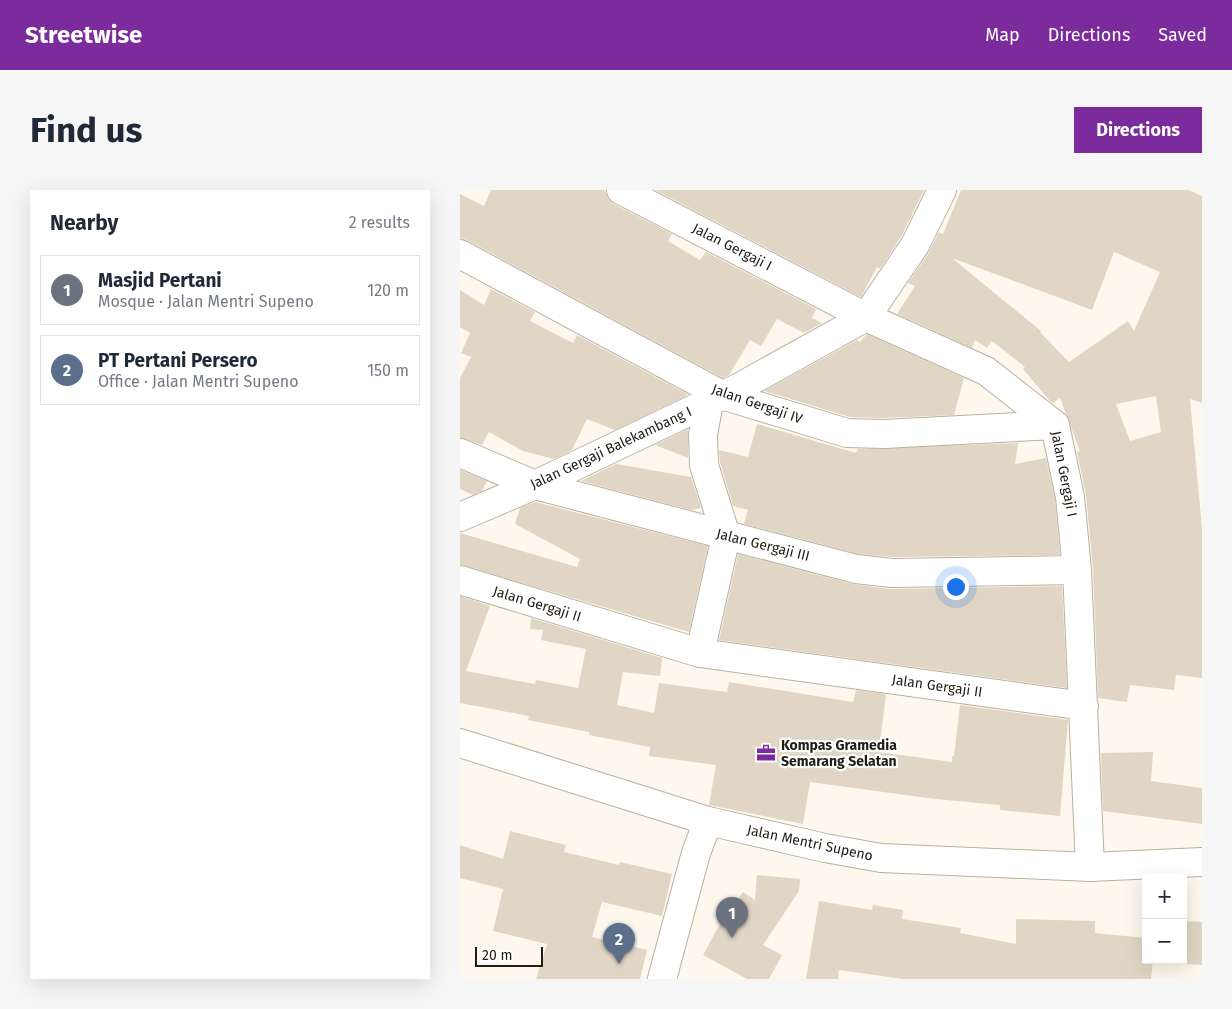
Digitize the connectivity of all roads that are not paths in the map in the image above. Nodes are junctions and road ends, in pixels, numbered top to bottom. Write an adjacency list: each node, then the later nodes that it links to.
1 (621, 190): 4 (street, Jalan Gergaji I)
2 (942, 190): 4 (street, Jalan Gergaji Balekambang I)
3 (460, 254): 5 (street, Jalan Gergaji IV)
4 (866, 317): 5 (street, Jalan Gergaji Balekambang I); 6 (street, Jalan Gergaji I)
5 (716, 398): 6 (street, Jalan Gergaji IV); 8 (street, Jalan Gergaji Balekambang I); 10 (street)
6 (1055, 425): 11 (street, Jalan Gergaji I)
7 (460, 453): 8 (street, Jalan Gergaji III)
8 (535, 485): 9 (street, Jalan Gergaji Balekambang I); 10 (street, Jalan Gergaji III)
9 (460, 517)
10 (726, 536): 11 (street, Jalan Gergaji III); 13 (street)
11 (1077, 570): 14 (street, Jalan Gergaji I)
12 (460, 580): 13 (street, Jalan Gergaji II)
13 (700, 653): 14 (street, Jalan Gergaji II)
14 (1084, 706): 18 (street, Jalan Gergaji I)
15 (460, 743): 16 (street, Jalan Mentri Supeno)
16 (708, 821): 18 (street, Jalan Mentri Supeno); 19 (street)
17 (1202, 862): 18 (street, Jalan Mentri Supeno)
18 (1090, 867)
19 (662, 979)

